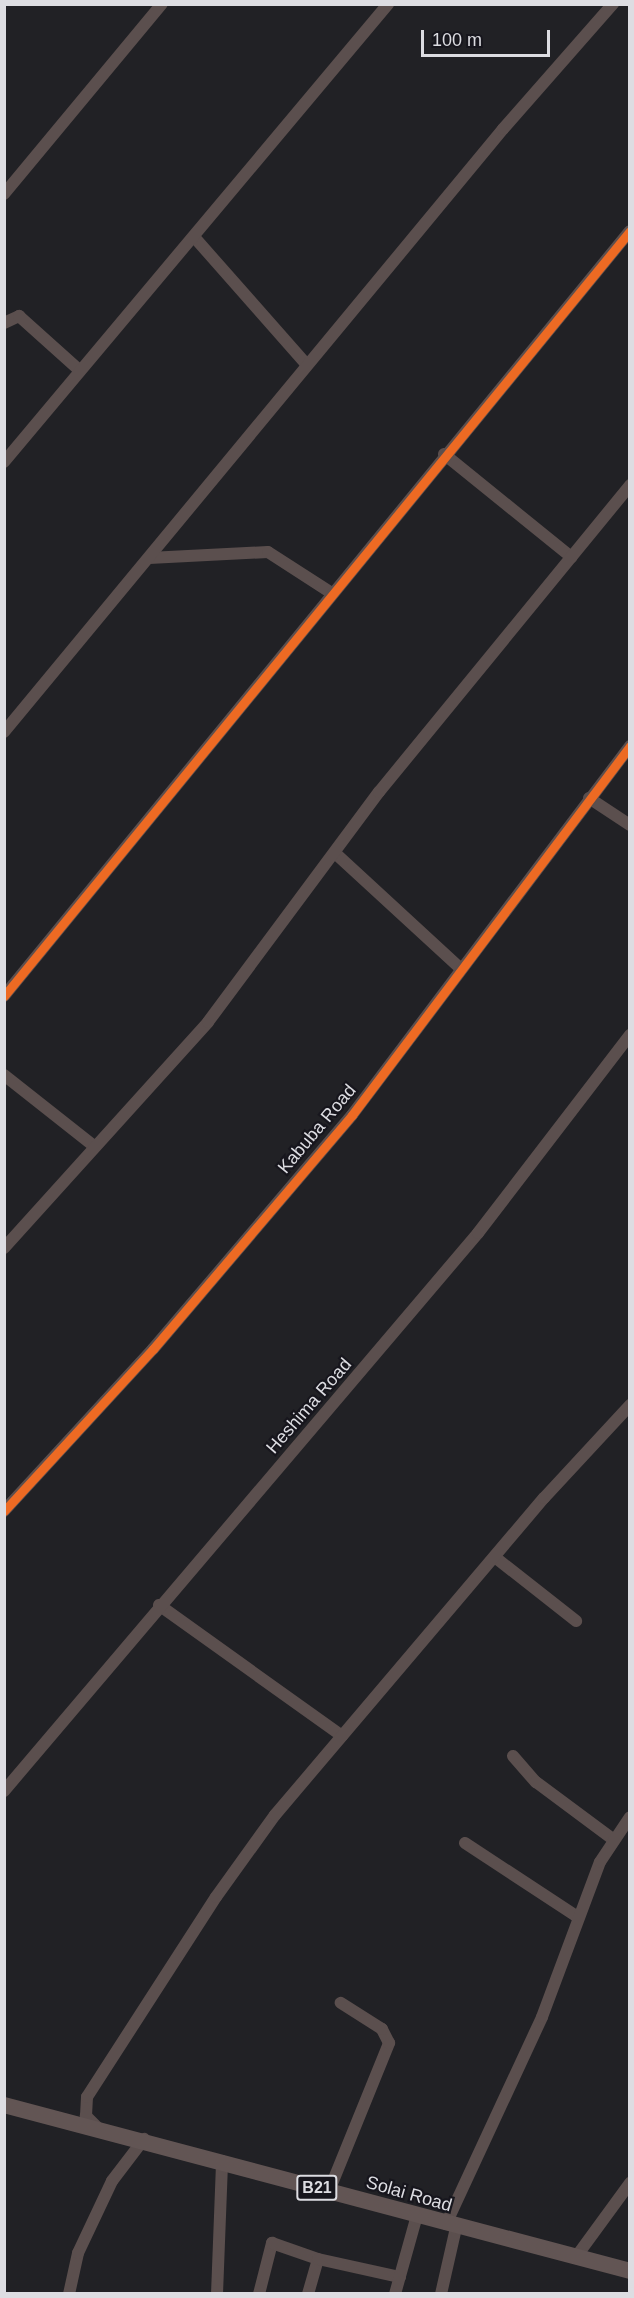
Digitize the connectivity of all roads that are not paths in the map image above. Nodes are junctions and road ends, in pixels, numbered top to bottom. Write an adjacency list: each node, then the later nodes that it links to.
1 (162, 4): 4 (street)
2 (388, 4): 6 (street)
3 (613, 4): 8 (street)
4 (4, 194)
5 (630, 231): 10 (street)
6 (195, 238): 8 (street); 9 (street)
7 (4, 323): 9 (street)
8 (308, 365): 14 (street)
9 (78, 369): 11 (street)
10 (444, 454): 13 (street); 15 (street)
11 (4, 462)
12 (630, 484): 13 (street)
13 (571, 557): 20 (street)
14 (149, 558): 15 (street); 16 (street)
15 (330, 592): 22 (street)
16 (4, 732)
17 (630, 747): 18 (street, Kabuba Road)
18 (589, 798): 19 (street); 21 (street, Kabuba Road)
19 (630, 825)
20 (335, 853): 21 (street); 25 (street)
21 (460, 968): 28 (street, Kabuba Road)
22 (4, 996)
23 (630, 1035): 30 (street, Heshima Road)
24 (4, 1075): 25 (street)
25 (94, 1146): 26 (street)
26 (4, 1248)
27 (630, 1406): 29 (street)
28 (4, 1511)
29 (496, 1558): 31 (street); 32 (street)
30 (159, 1605): 32 (street); 34 (street, Heshima Road)
31 (576, 1622)
32 (342, 1736): 41 (street)
33 (513, 1756): 36 (street)
34 (4, 1791)
35 (630, 1817): 36 (street)
36 (614, 1840): 38 (street)
37 (465, 1843): 38 (street)
38 (576, 1916): 47 (street)
39 (341, 2003): 45 (street)
40 (4, 2105): 41 (highway, Solai Road / B21)
41 (98, 2127): 42 (highway, Solai Road / B21)
42 (144, 2139): 43 (highway, Solai Road / B21); 52 (street)
43 (222, 2161): 45 (highway, Solai Road / B21); 53 (street)
44 (630, 2182): 48 (street)
45 (329, 2191): 46 (highway, Solai Road / B21)
46 (417, 2215): 47 (highway, Solai Road / B21); 51 (street)
47 (451, 2226): 48 (highway, Solai Road / B21); 57 (street)
48 (576, 2257): 50 (highway, Solai Road / B21)
49 (318, 2259): 51 (street); 54 (street); 55 (street)
50 (628, 2269)
51 (400, 2277): 56 (street)
52 (69, 2294)
53 (217, 2294)
54 (259, 2294)
55 (308, 2294)
56 (395, 2294)
57 (441, 2294)

